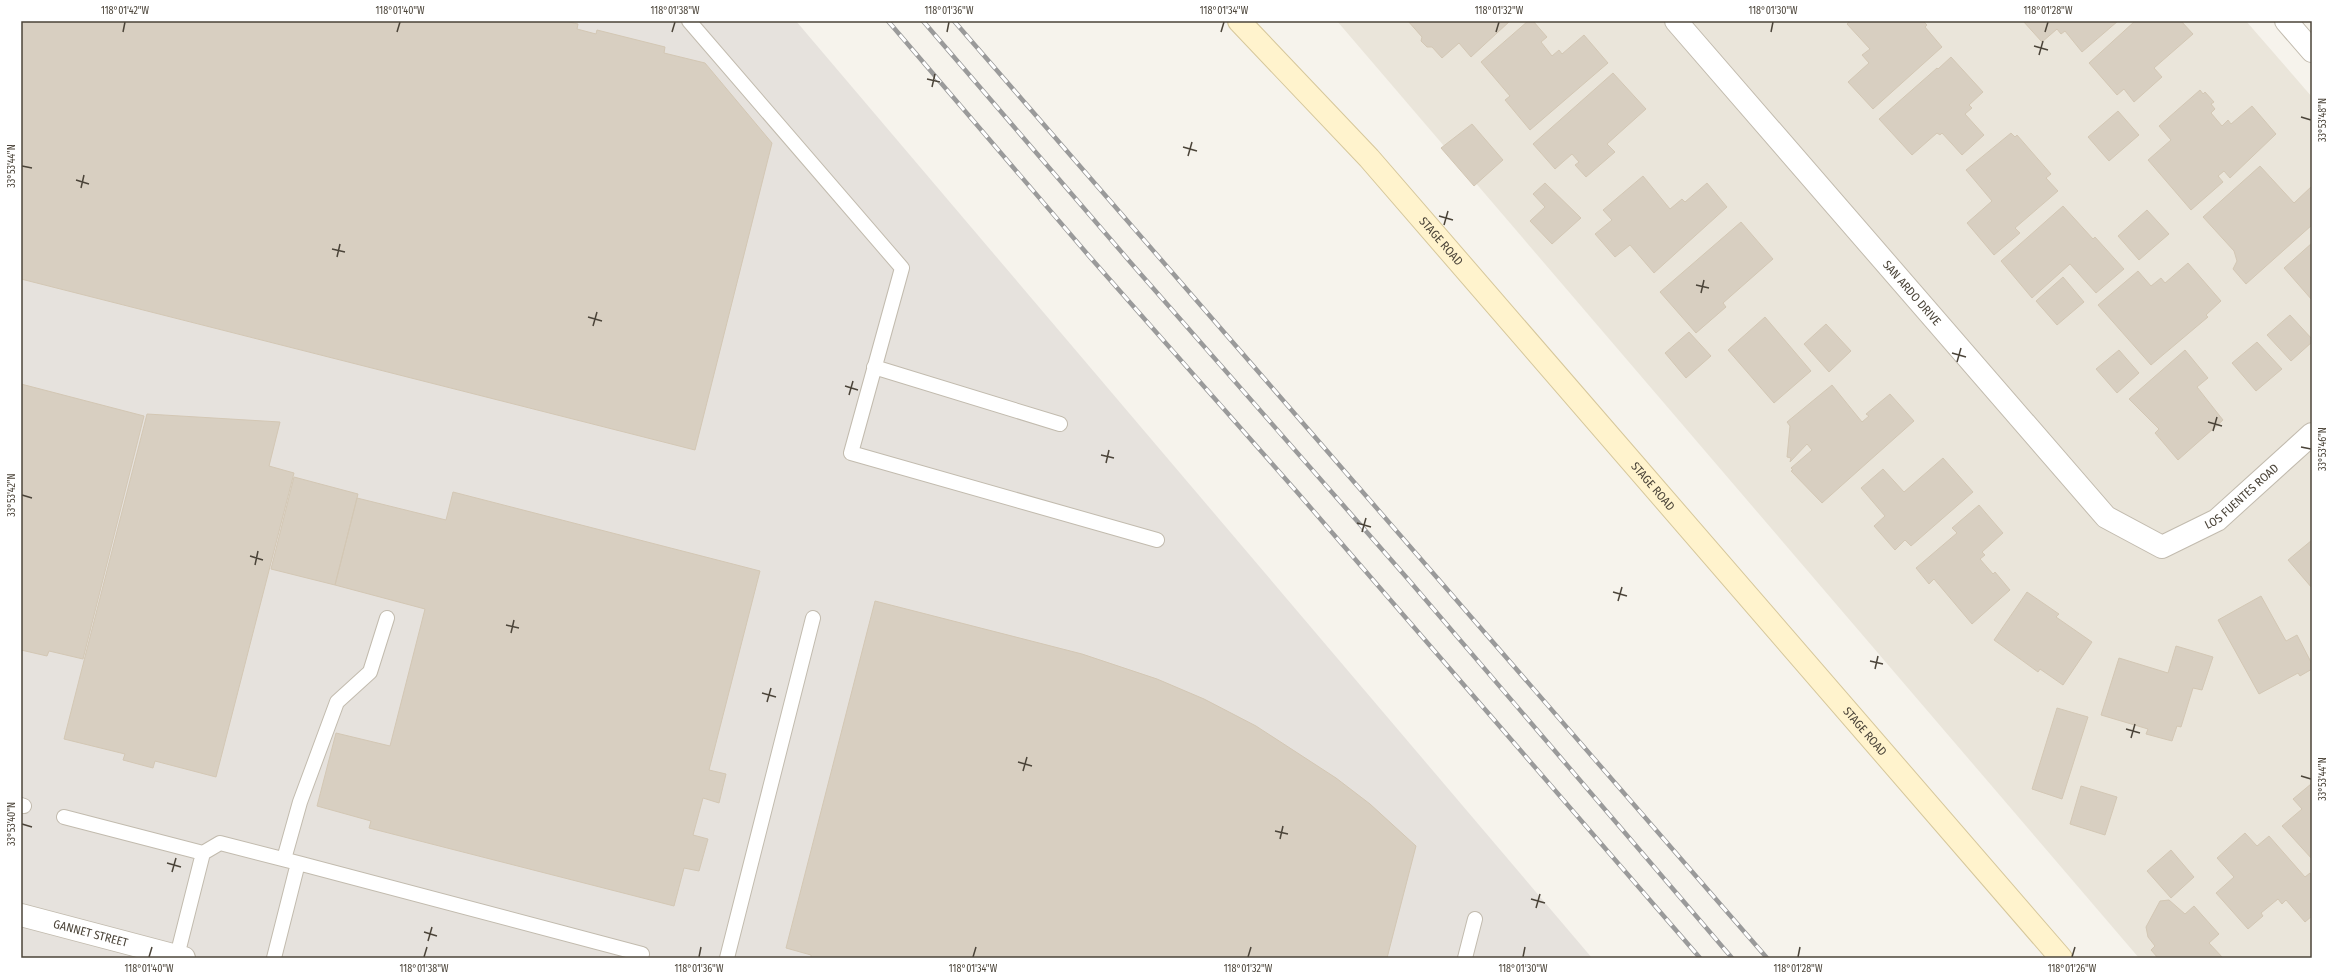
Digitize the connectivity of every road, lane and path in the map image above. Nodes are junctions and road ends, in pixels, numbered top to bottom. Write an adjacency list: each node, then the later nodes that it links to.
1 (689, 21): 6 (lane)
2 (1239, 21): 24 (main road, STAGE ROAD)
3 (1676, 21): 10 (street, SAN ARDO DRIVE)
4 (2286, 21): 5 (street)
5 (2312, 51)
6 (874, 367): 7 (lane); 9 (lane)
7 (1060, 424)
8 (2312, 434): 10 (street, LOS FUENTES ROAD)
9 (1157, 540)
10 (2162, 547)
11 (387, 618): 15 (lane)
12 (813, 618): 22 (lane)
13 (64, 817): 14 (lane)
14 (203, 853): 15 (lane); 19 (lane)
15 (284, 859): 16 (lane)
16 (298, 863): 20 (lane); 21 (lane)
17 (21, 915): 19 (street, GANNET STREET)
18 (1475, 919): 23 (lane)
19 (180, 957)
20 (274, 958)
21 (640, 958)
22 (727, 958)
23 (1465, 958)
24 (2061, 958)

